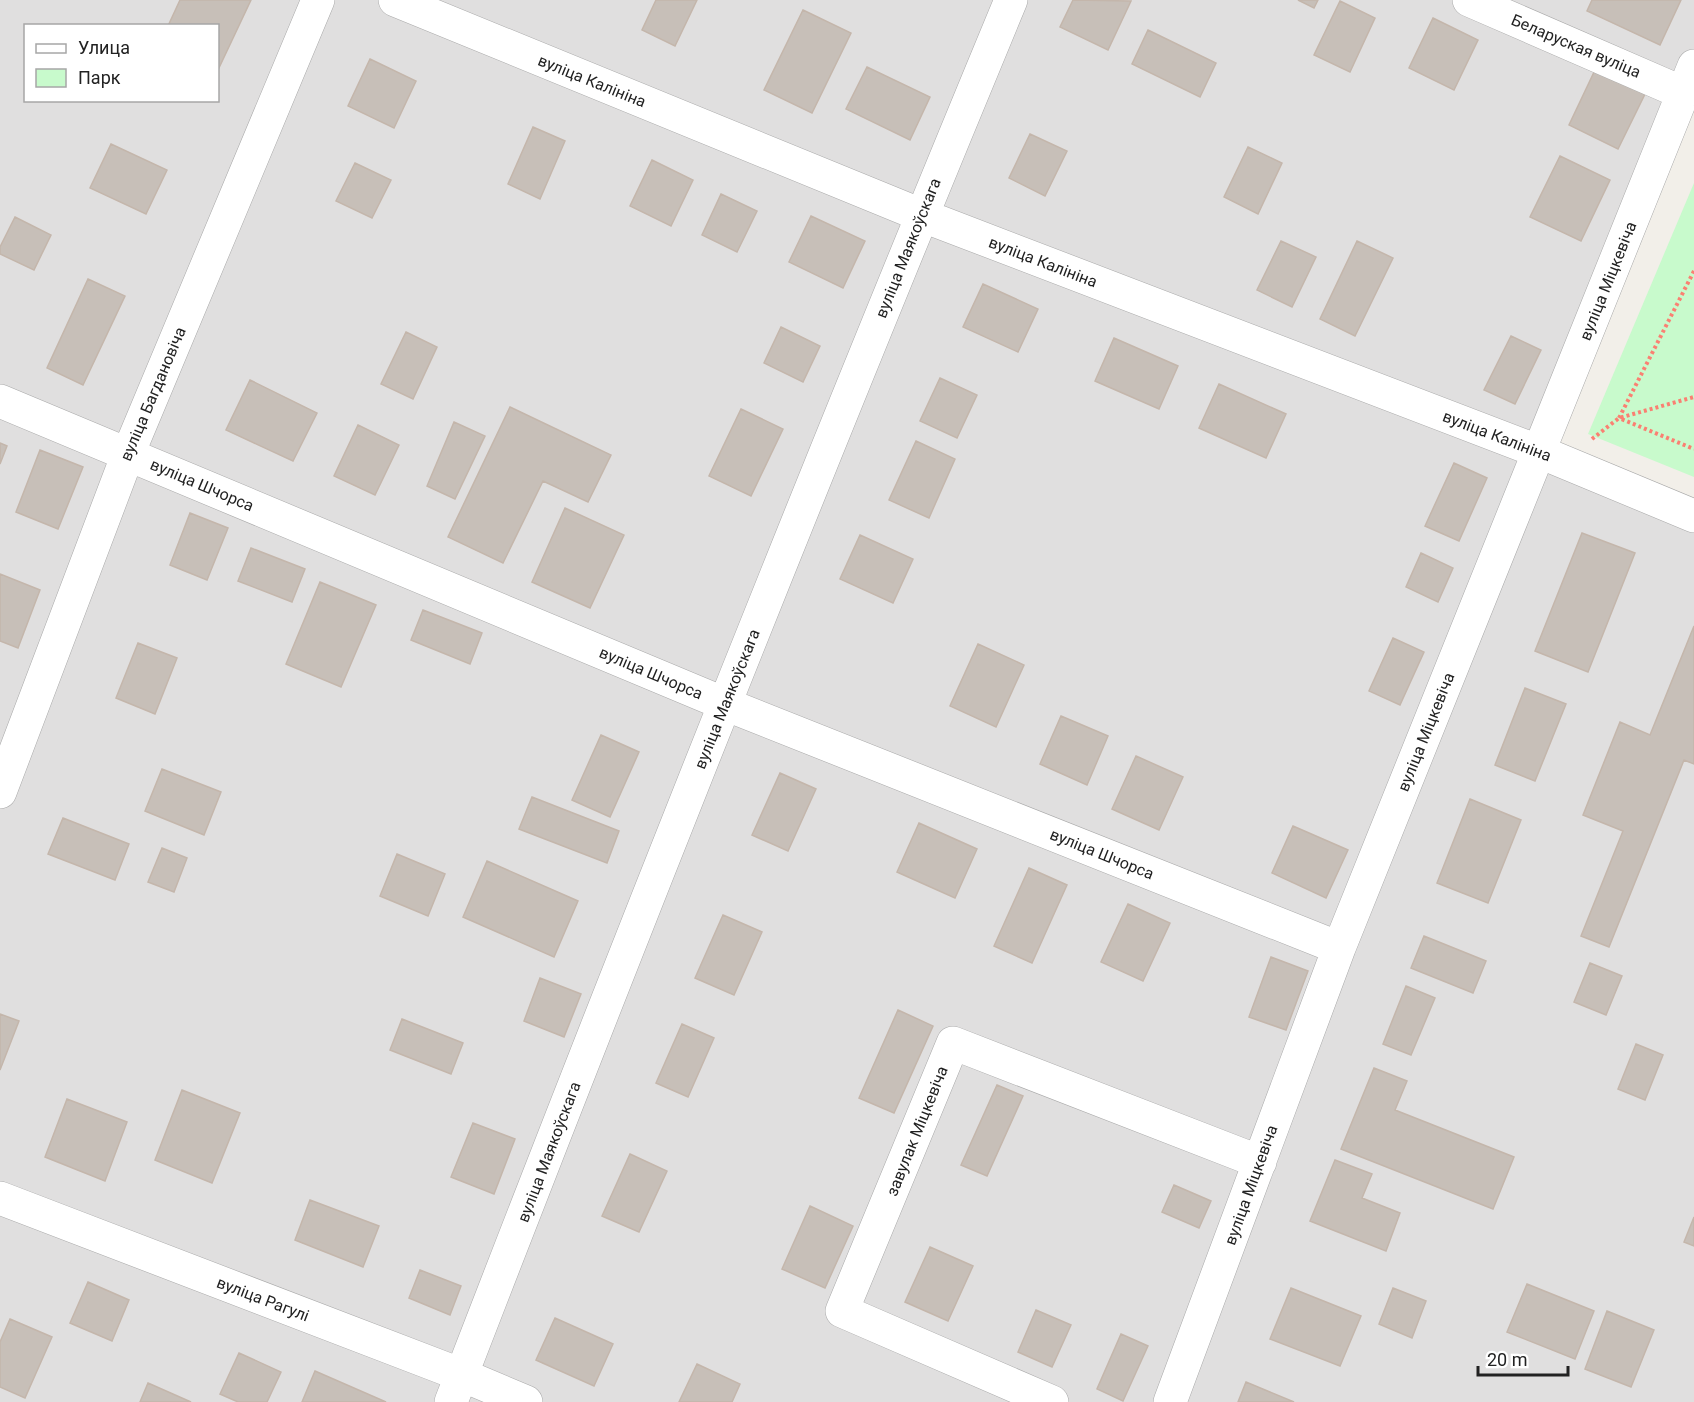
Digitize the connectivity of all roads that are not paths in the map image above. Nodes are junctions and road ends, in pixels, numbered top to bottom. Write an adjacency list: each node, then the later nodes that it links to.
1 (318, 0): 8 (street, вуліца Багдановіча)
2 (395, 0): 6 (street, вуліца Калініна)
3 (1011, 0): 6 (street, вуліца Маякоўскага)
4 (1469, 0): 5 (street, Беларуская вуліца)
5 (1688, 79): 9 (street, вуліца Міцкевіча)
6 (921, 215): 9 (street, вуліца Калініна); 11 (street, вуліца Маякоўскага)
7 (0, 401): 8 (street, вуліца Шчорса)
8 (128, 454): 11 (street, вуліца Шчорса); 12 (street, вуліца Багдановіча)
9 (1551, 456): 10 (street, вуліца Калініна); 13 (street, вуліца Міцкевіча)
10 (1694, 516)
11 (725, 704): 13 (street, вуліца Шчорса); 16 (street, вуліца Маякоўскага)
12 (0, 792)
13 (1339, 948): 14 (street, вуліца Міцкевіча)
14 (1260, 1162): 18 (street, завулак Міцкевіча); 19 (street, вуліца Міцкевіча)
15 (0, 1198): 16 (street, вуліца Рагулі)
16 (457, 1389): 17 (street, вуліца Рагулі)
17 (526, 1402)
18 (1052, 1402)
19 (1170, 1402)

